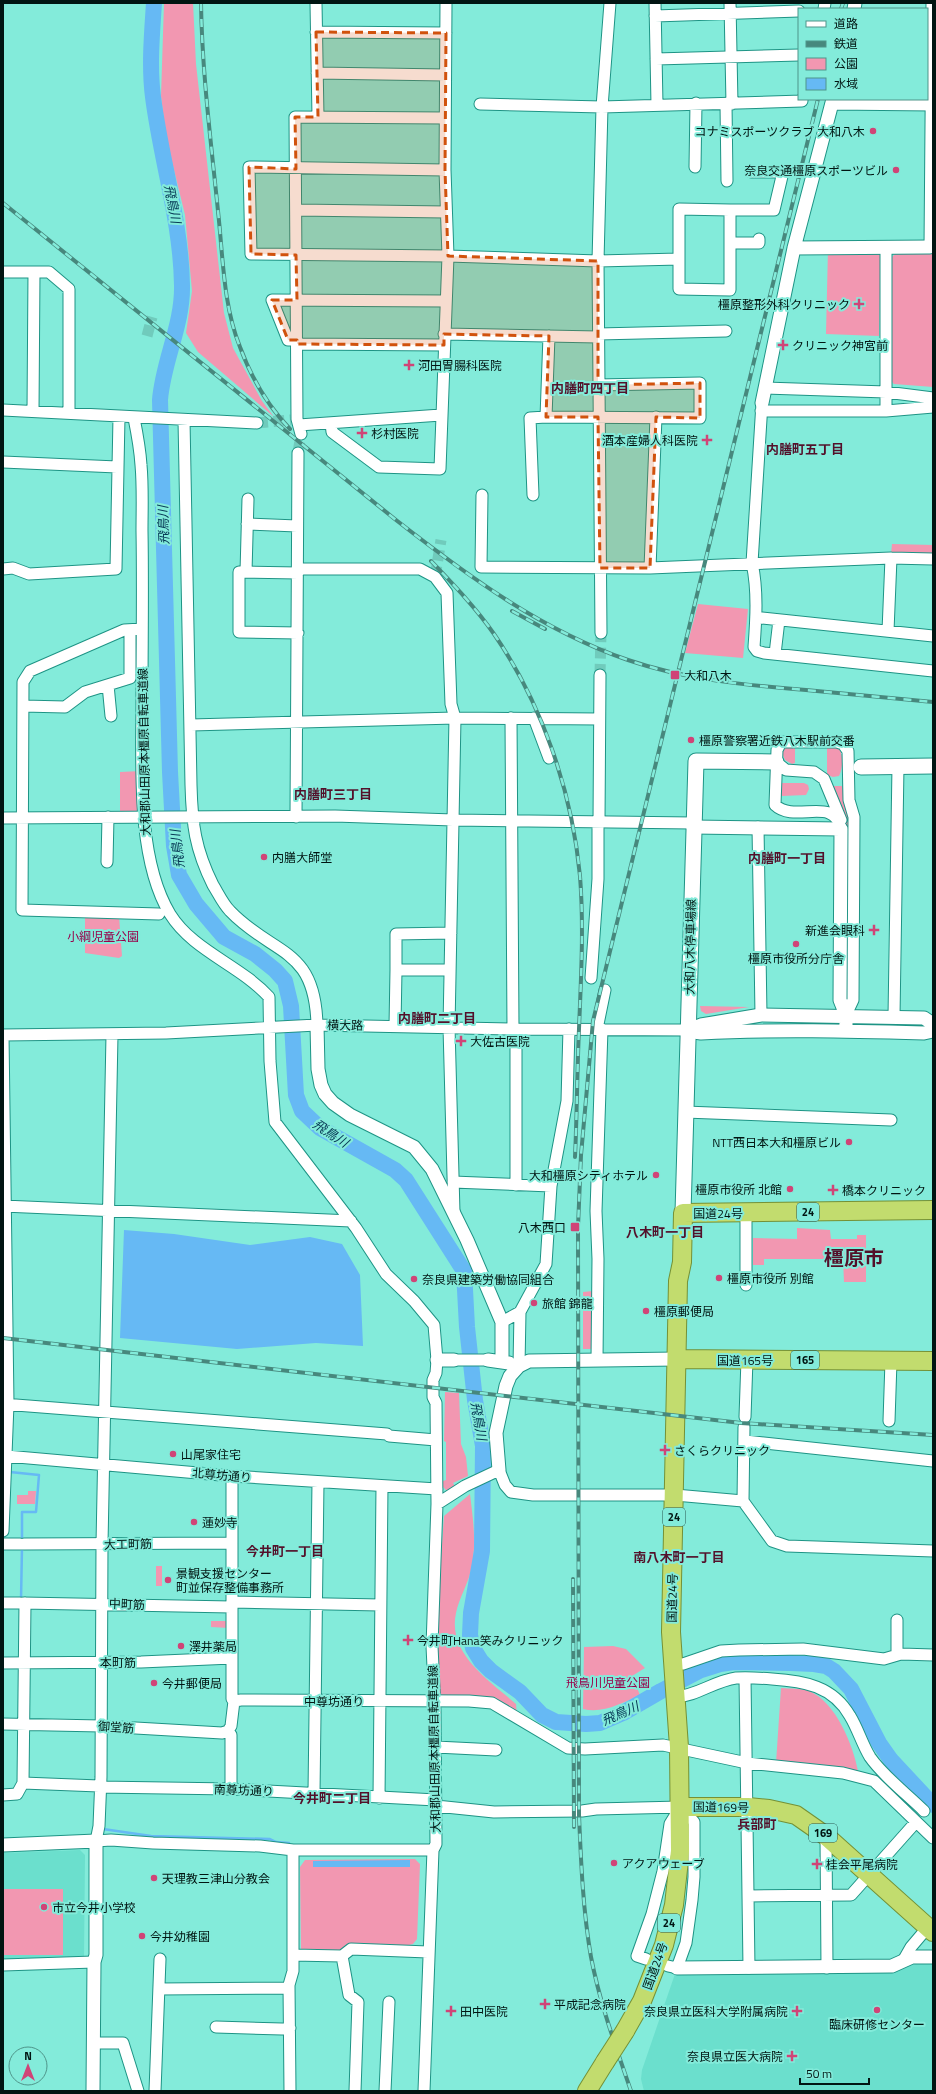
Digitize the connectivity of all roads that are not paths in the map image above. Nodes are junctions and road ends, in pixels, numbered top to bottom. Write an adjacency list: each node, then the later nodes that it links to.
1 (316, 3): 9 (street)
2 (446, 3): 10 (street)
3 (610, 3): 23 (street)
4 (655, 3): 8 (street)
5 (932, 3): 21 (street)
6 (730, 8): 7 (street); 8 (street); 12 (street)
7 (798, 11)
8 (655, 16): 13 (street)
9 (316, 32): 10 (street); 14 (street)
10 (446, 33): 15 (street)
11 (798, 55): 12 (street)
12 (731, 57): 13 (street); 20 (street)
13 (656, 59): 22 (street)
14 (317, 73): 15 (street); 24 (street)
15 (445, 75): 25 (street)
16 (802, 100): 20 (street)
17 (832, 101): 21 (street); 38 (street)
18 (696, 103): 20 (street); 22 (street); 26 (street)
19 (480, 104): 23 (street)
20 (729, 104): 30 (street)
21 (932, 104): 37 (street)
22 (657, 105): 23 (street)
23 (602, 107): 42 (street)
24 (318, 117): 25 (street); 27 (street)
25 (445, 118): 28 (street)
26 (695, 167)
27 (296, 169): 28 (street); 31 (street); 39 (street)
28 (444, 170): 33 (street)
29 (751, 172): 32 (street)
30 (727, 181)
31 (296, 210): 33 (street); 39 (street)
32 (730, 210): 35 (street); 41 (street)
33 (446, 212): 40 (street)
34 (759, 239): 35 (street)
35 (730, 243): 41 (street)
36 (886, 247): 37 (street); 38 (street); 54 (street)
37 (931, 247)
38 (794, 248): 53 (street)
39 (296, 255): 40 (street); 45 (street)
40 (448, 256): 42 (street); 46 (street)
41 (679, 259): 42 (street)
42 (598, 261): 49 (street)
43 (3, 272): 44 (street)
44 (34, 272): 60 (street); 61 (street)
45 (297, 300): 46 (street); 51 (street); 51 (street)
46 (446, 301): 50 (street)
47 (726, 330): 49 (street)
48 (549, 336): 49 (street); 50 (street); 64 (street)
49 (598, 336): 52 (street)
50 (444, 339): 51 (street); 62 (street)
51 (297, 342): 70 (street)
52 (598, 385): 65 (street); 66 (street)
53 (765, 388): 54 (street); 56 (street)
54 (886, 392): 55 (street); 59 (street)
55 (933, 398)
56 (761, 407): 59 (street); 81 (street)
57 (933, 407): 59 (street)
58 (3, 410): 60 (street)
59 (886, 411)
60 (33, 412): 61 (street)
61 (69, 413): 63 (street)
62 (441, 415): 70 (street); 70 (street)
63 (119, 417): 67 (street); 73 (street)
64 (546, 417): 65 (street); 75 (street)
65 (598, 417): 66 (street); 82 (street)
66 (656, 417): 83 (street)
67 (138, 418): 68 (street); 89 (street, 大和郡山田原本橿原自転車道線)
68 (182, 419): 69 (street); 106 (street)
69 (258, 423)
70 (331, 423)
71 (298, 453): 78 (street)
72 (3, 462): 73 (street)
73 (117, 467): 84 (street)
74 (482, 495): 82 (street)
75 (533, 495)
76 (248, 499): 77 (street)
77 (247, 524): 78 (street); 86 (street)
78 (297, 526): 85 (street)
79 (891, 558): 80 (street); 81 (street); 91 (street)
80 (933, 559)
81 (752, 564): 83 (street); 87 (street)
82 (600, 568): 83 (street); 93 (street)
83 (650, 568)
84 (3, 569)
85 (298, 571): 86 (street); 92 (street); 101 (street)
86 (246, 572): 92 (street)
87 (756, 619): 88 (street); 95 (street)
88 (779, 620): 91 (street); 95 (street)
89 (142, 629): 90 (street); 113 (street, 大和郡山田原本橿原自転車道線)
90 (130, 630): 98 (street); 99 (street)
91 (888, 631): 94 (street)
92 (298, 633): 105 (street)
93 (601, 633)
94 (933, 636)
95 (775, 654): 96 (street)
96 (933, 672)
97 (600, 675): 104 (street)
98 (108, 685): 99 (street); 100 (street)
99 (23, 706): 117 (street)
100 (111, 716)
101 (455, 718): 102 (street); 105 (street); 118 (street)
102 (511, 718): 103 (street); 119 (street)
103 (534, 718): 104 (street); 107 (street)
104 (599, 719): 120 (street)
105 (297, 722): 106 (street); 115 (street)
106 (191, 725): 114 (street)
107 (549, 758)
108 (776, 762): 121 (main road, 大和八木停車場線); 123 (street); 123 (street); 132 (street)
109 (898, 766): 110 (main road); 111 (main road); 133 (street)
110 (933, 766)
111 (861, 767)
112 (108, 817): 113 (street); 117 (street); 124 (street)
113 (147, 817): 114 (street); 136 (street, 大和郡山田原本橿原自転車道線)
114 (189, 817): 115 (street); 135 (street)
115 (296, 817): 118 (street)
116 (3, 818): 117 (street)
117 (21, 818): 125 (street)
118 (453, 820): 119 (street); 126 (street)
119 (511, 820): 120 (street); 139 (street)
120 (598, 822): 121 (street); 129 (street)
121 (693, 825): 122 (street); 142 (main road, 大和八木停車場線)
122 (758, 827): 123 (street); 131 (street)
123 (842, 829): 132 (street)
124 (107, 862)
125 (159, 914)
126 (451, 933): 127 (street); 128 (street)
127 (396, 970): 128 (street); 137 (street)
128 (450, 970): 138 (street)
129 (591, 978)
130 (605, 990): 141 (street)
131 (761, 1015): 132 (street); 142 (street)
132 (846, 1015): 133 (street); 143 (street)
133 (894, 1016): 134 (street)
134 (933, 1024)
135 (312, 1025): 136 (street, 横大路); 137 (street, 横大路); 156 (street)
136 (275, 1026): 146 (street, 横大路); 158 (street, 大和郡山田原本橿原自転車道線)
137 (395, 1026): 138 (street, 横大路)
138 (449, 1027): 139 (street, 横大路); 149 (street)
139 (515, 1029): 140 (street, 横大路); 150 (street)
140 (569, 1029): 141 (street, 横大路); 151 (street)
141 (600, 1029): 142 (street, 横大路); 167 (street)
142 (688, 1030): 143 (street); 147 (main road, 大和八木停車場線)
143 (846, 1031): 144 (street)
144 (933, 1031)
145 (3, 1035): 146 (street, 横大路); 152 (street)
146 (112, 1035): 153 (street)
147 (685, 1112): 148 (street); 155 (main road, 大和八木停車場線)
148 (891, 1120)
149 (454, 1182): 150 (street); 156 (street)
150 (516, 1185): 151 (street)
151 (551, 1186): 160 (street)
152 (5, 1206): 153 (street); 172 (street)
153 (109, 1210): 158 (street); 173 (street)
154 (933, 1210): 157 (highway, 国道24号 / 24)
155 (683, 1213): 157 (highway, 国道24号 / 24); 162 (highway, 国道24号 / 24)
156 (454, 1214): 161 (street)
157 (746, 1214): 159 (street)
158 (351, 1221): 164 (street, 大和郡山田原本橿原自転車道線)
159 (746, 1285)
160 (520, 1312): 161 (street); 171 (street)
161 (502, 1322): 168 (street)
162 (677, 1359): 163 (highway, 国道165号 / 165); 167 (street); 185 (highway, 国道24号 / 24)
163 (747, 1359): 169 (highway, 国道165号 / 165); 176 (street)
164 (437, 1360): 165 (street); 175 (street, 大和郡山田原本橿原自転車道線)
165 (454, 1360): 166 (street)
166 (488, 1360): 168 (street)
167 (597, 1360): 171 (street)
168 (502, 1361): 171 (street)
169 (891, 1361): 170 (highway, 国道165号 / 165); 174 (street)
170 (933, 1361)
171 (519, 1366): 180 (street)
172 (5, 1404): 173 (street); 177 (street)
173 (106, 1412): 175 (street); 179 (street)
174 (889, 1421)
175 (436, 1440): 184 (street, 大和郡山田原本橿原自転車道線)
176 (745, 1441): 178 (street); 186 (street)
177 (6, 1456): 179 (street, 北尊坊通り); 188 (street)
178 (933, 1461)
179 (104, 1465): 181 (street, 北尊坊通り); 191 (street)
180 (496, 1471): 185 (street); 187 (street)
181 (232, 1476): 182 (street, 北尊坊通り); 189 (street)
182 (318, 1482): 183 (street, 北尊坊通り); 197 (street)
183 (382, 1486): 184 (street, 北尊坊通り); 198 (street)
184 (437, 1489): 187 (street, 大和郡山田原本橿原自転車道線)
185 (675, 1495): 186 (street); 206 (highway, 国道24号 / 24)
186 (743, 1501): 192 (street)
187 (437, 1504): 212 (street, 大和郡山田原本橿原自転車道線)
188 (3, 1531)
189 (232, 1543): 191 (street, 大工町筋); 196 (street)
190 (3, 1544): 191 (street, 大工町筋)
191 (102, 1544): 195 (street)
192 (933, 1551)
193 (3, 1603): 194 (street, 中町筋)
194 (22, 1603): 195 (street, 中町筋); 205 (street)
195 (101, 1603): 196 (street, 中町筋); 203 (street)
196 (232, 1604): 197 (street, 中町筋); 202 (street)
197 (316, 1605): 198 (street, 中町筋); 209 (street)
198 (380, 1605): 210 (street)
199 (896, 1620): 200 (street)
200 (897, 1655): 201 (street); 206 (street)
201 (933, 1655)
202 (232, 1658): 203 (street, 本町筋); 211 (street)
203 (101, 1662): 205 (street, 本町筋); 215 (street)
204 (3, 1663): 205 (street, 本町筋)
205 (23, 1663): 214 (street)
206 (673, 1670): 208 (highway, 国道24号 / 24)
207 (745, 1678): 208 (street); 220 (street); 221 (street)
208 (675, 1695): 218 (highway, 国道24号 / 24)
209 (315, 1700): 210 (street, 中尊坊通り); 211 (street, 中尊坊通り); 225 (street)
210 (379, 1701): 212 (street, 中尊坊通り); 227 (street)
211 (234, 1702): 216 (street)
212 (434, 1702): 217 (street, 大和郡山田原本橿原自転車道線); 218 (street, 中尊坊通り)
213 (3, 1724): 214 (street, 御堂筋)
214 (22, 1724): 215 (street, 御堂筋); 222 (street)
215 (101, 1726): 216 (street, 御堂筋); 223 (street)
216 (228, 1731): 224 (street)
217 (436, 1747): 219 (street); 228 (street, 大和郡山田原本橿原自転車道線)
218 (679, 1747): 220 (street, 中尊坊通り); 229 (highway, 国道24号 / 24)
219 (496, 1750)
220 (747, 1762): 230 (street); 232 (street, 中尊坊通り)
221 (884, 1772): 231 (street); 232 (street)
222 (23, 1783): 223 (street, 南尊坊通り); 226 (street)
223 (99, 1786): 224 (street, 南尊坊通り); 236 (street)
224 (231, 1789): 225 (street, 南尊坊通り)
225 (314, 1793): 227 (street, 南尊坊通り)
226 (3, 1795)
227 (379, 1798): 228 (street, 南尊坊通り)
228 (436, 1803): 229 (street, 南尊坊通り); 239 (street, 大和郡山田原本橿原自転車道線)
229 (681, 1807): 230 (highway, 国道169号 / 169); 249 (street); 253 (street); 269 (highway, 国道24号 / 24, bridge)
230 (748, 1807): 234 (highway, 国道169号 / 169); 242 (street)
231 (924, 1811)
232 (906, 1812): 233 (street, 中尊坊通り)
233 (916, 1822): 235 (street, 中尊坊通り); 240 (street)
234 (826, 1836): 240 (highway, 国道169号 / 169); 241 (street)
235 (933, 1838)
236 (96, 1841): 237 (street); 238 (street); 251 (street)
237 (3, 1845)
238 (293, 1850): 239 (street); 245 (street)
239 (433, 1850): 244 (street, 大和郡山田原本橿原自転車道線)
240 (869, 1874): 241 (street); 243 (highway, 国道169号 / 169)
241 (826, 1895): 242 (street); 255 (street)
242 (749, 1896): 254 (street)
243 (930, 1930): 250 (street)
244 (428, 1952): 246 (street); 268 (street, 大和郡山田原本橿原自転車道線)
245 (294, 1955): 246 (street); 256 (street)
246 (342, 1956): 266 (street)
247 (933, 1956): 250 (street)
248 (160, 1958): 257 (street)
249 (646, 1959)
250 (903, 1961): 255 (street)
251 (94, 1962): 252 (street); 261 (street)
252 (3, 1965)
253 (672, 1967): 254 (street)
254 (749, 1968): 255 (street)
255 (827, 1968)
256 (289, 1988): 257 (street); 260 (street)
257 (159, 1989): 264 (street)
258 (389, 2002): 267 (street)
259 (216, 2028): 260 (street)
260 (290, 2028): 265 (street)
261 (94, 2043): 262 (street); 263 (street)
262 (93, 2091)
263 (138, 2091)
264 (155, 2091)
265 (290, 2091)
266 (355, 2091)
267 (385, 2091)
268 (424, 2091)
269 (586, 2091)

